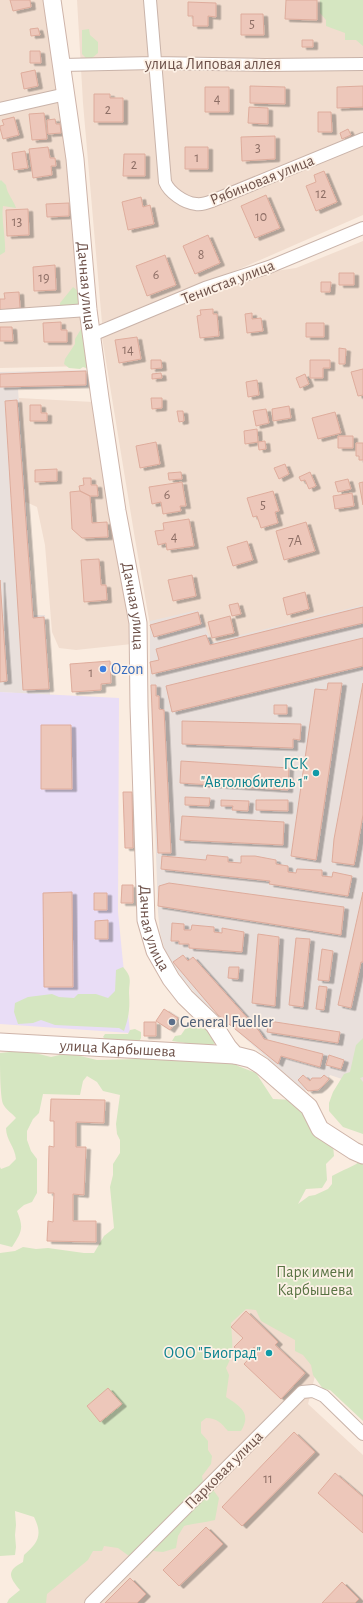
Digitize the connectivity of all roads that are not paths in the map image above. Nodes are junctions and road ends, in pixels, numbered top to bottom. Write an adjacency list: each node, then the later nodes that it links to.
1 (52, 0): 5 (street, Дачная улица)
2 (150, 0): 3 (street, Рябиновая улица)
3 (154, 63): 4 (street, улица Липовая аллея); 5 (street, улица Липовая аллея); 8 (street, Рябиновая улица)
4 (363, 64)
5 (62, 65): 6 (street, Дачная улица)
6 (66, 94): 7 (street); 10 (street, Дачная улица)
7 (0, 109)
8 (363, 139)
9 (363, 228): 12 (street, Тенистая улица)
10 (88, 310): 11 (street); 12 (street, Дачная улица)
11 (0, 316)
12 (92, 335): 14 (street, Дачная улица)
13 (0, 1042): 14 (street, улица Карбышева)
14 (236, 1055): 15 (street)
15 (359, 1153)
16 (363, 1434): 17 (street, Парковая улица)
17 (91, 1603)

